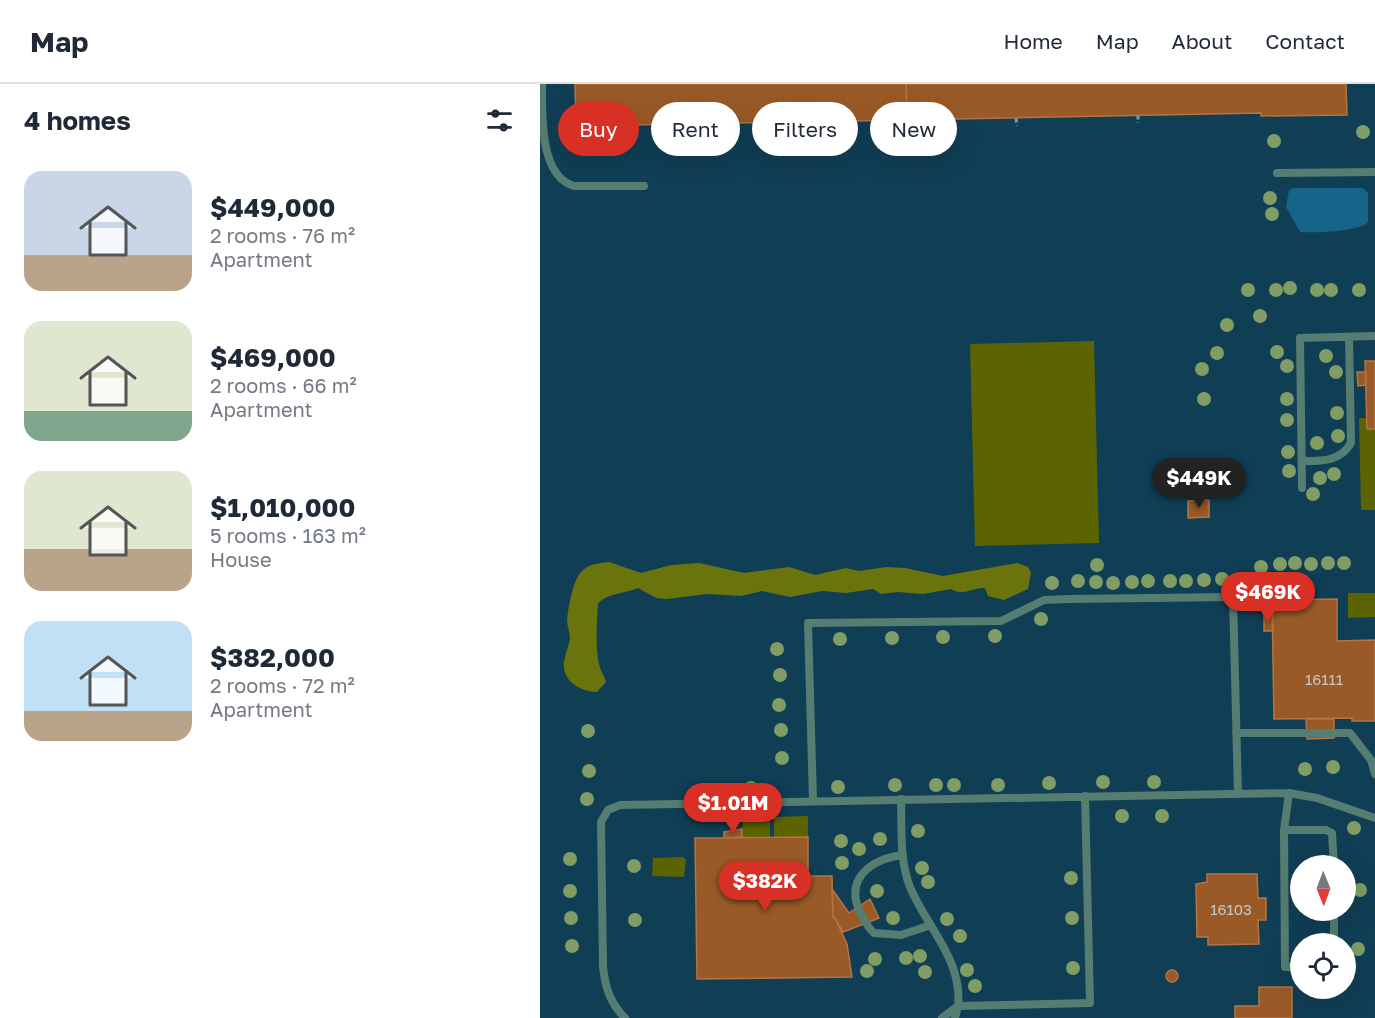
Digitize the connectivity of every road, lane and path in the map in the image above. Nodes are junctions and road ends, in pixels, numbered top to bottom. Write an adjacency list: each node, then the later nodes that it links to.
1 (542, 84): 8 (lane)
2 (1138, 115): 4 (path)
3 (1016, 118): 5 (path)
4 (1138, 123)
5 (1017, 126)
6 (1375, 172): 7 (lane)
7 (1277, 173)
8 (644, 186)
9 (1375, 336): 10 (lane)
10 (1349, 337): 11 (lane); 11 (lane)
11 (1302, 461): 12 (lane)
12 (1302, 488)
13 (1236, 733): 14 (lane); 16 (lane); 19 (lane)
14 (1375, 774)
15 (1289, 793): 16 (lane); 20 (lane); 21 (lane)
16 (1238, 794): 17 (lane)
17 (1085, 796): 18 (lane); 26 (lane)
18 (901, 799): 19 (lane); 22 (lane)
19 (813, 800): 27 (lane)
20 (1375, 818)
21 (1284, 830): 23 (lane); 25 (lane)
22 (903, 855): 24 (lane); 24 (lane)
23 (1333, 855)
24 (931, 925): 26 (lane)
25 (1290, 968)
26 (958, 1006): 28 (lane); 29 (lane)
27 (625, 1018)
28 (942, 1018)
29 (956, 1018)

